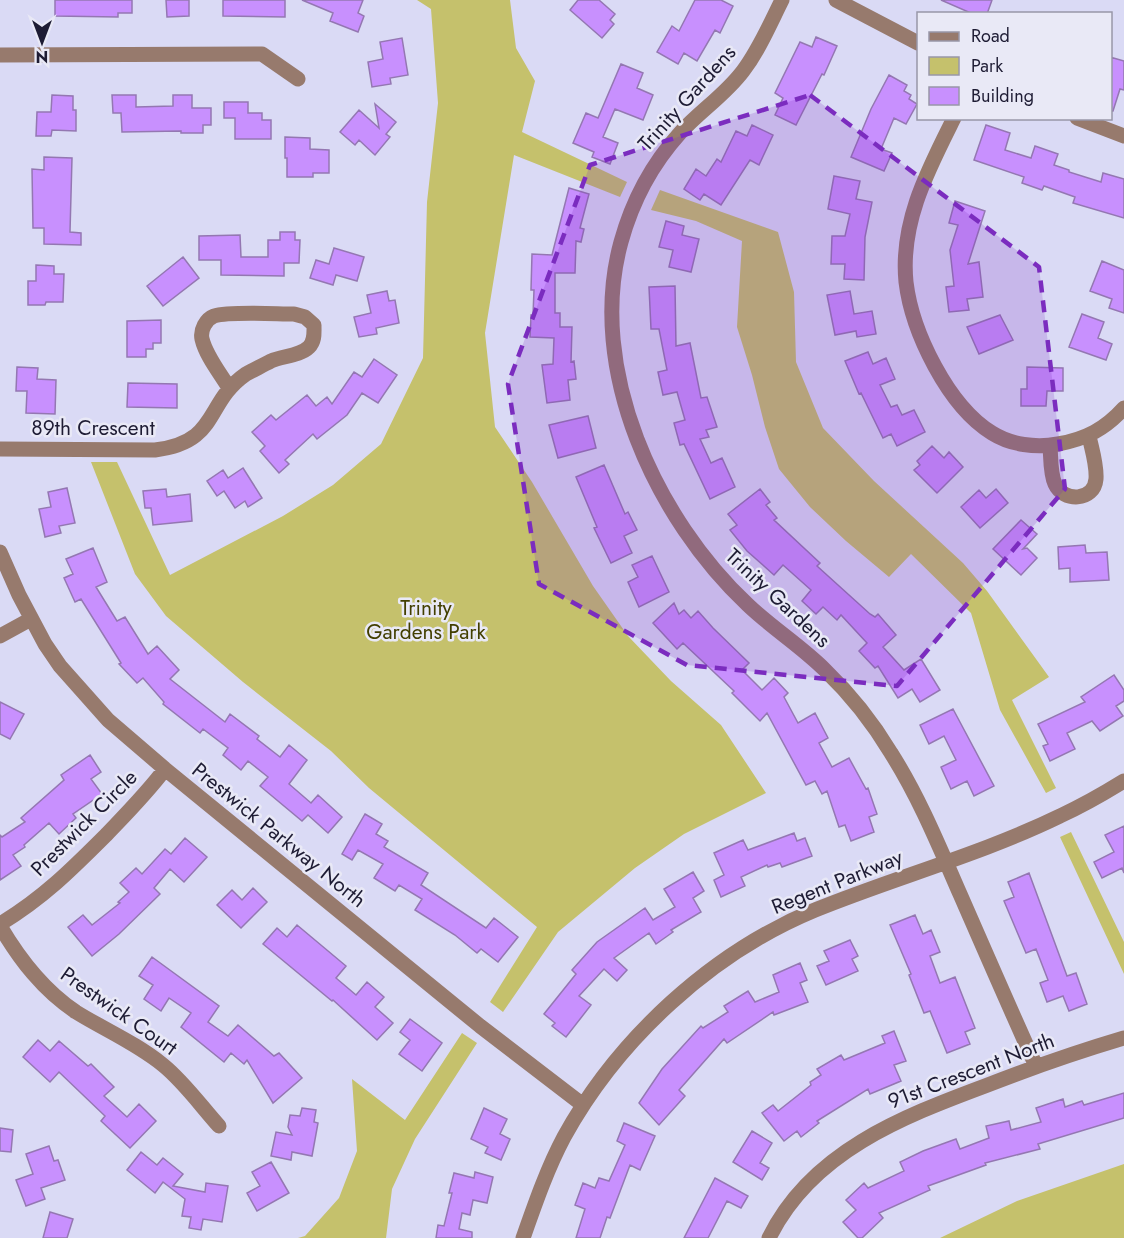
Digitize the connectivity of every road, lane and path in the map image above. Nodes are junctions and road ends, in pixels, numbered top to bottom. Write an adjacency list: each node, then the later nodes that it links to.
1 (782, 0): 19 (street, Trinity Gardens)
2 (836, 0): 3 (street)
3 (917, 42)
4 (0, 55): 5 (street)
5 (297, 79)
6 (953, 120): 12 (street)
7 (1082, 120): 8 (street)
8 (1124, 136)
9 (229, 388): 9 (street, 89th Crescent); 13 (street, 89th Crescent)
10 (1124, 408): 11 (street)
11 (1089, 436): 12 (street); 12 (street)
12 (1050, 446)
13 (0, 449)
14 (0, 552): 15 (street, Prestwick Parkway North)
15 (31, 619): 16 (street); 17 (street, Prestwick Parkway North)
16 (0, 636)
17 (165, 769): 20 (street, Prestwick Circle); 23 (street, Prestwick Parkway North)
18 (1124, 781): 19 (street, Regent Parkway)
19 (946, 862): 22 (street, Trinity Gardens); 23 (street, Regent Parkway)
20 (0, 925): 24 (street, Prestwick Court)
21 (1124, 1038): 22 (street, 91st Crescent North)
22 (1036, 1066): 26 (street, 91st Crescent North)
23 (583, 1105): 25 (street, Regent Parkway)
24 (219, 1126)
25 (523, 1238)
26 (769, 1238)

